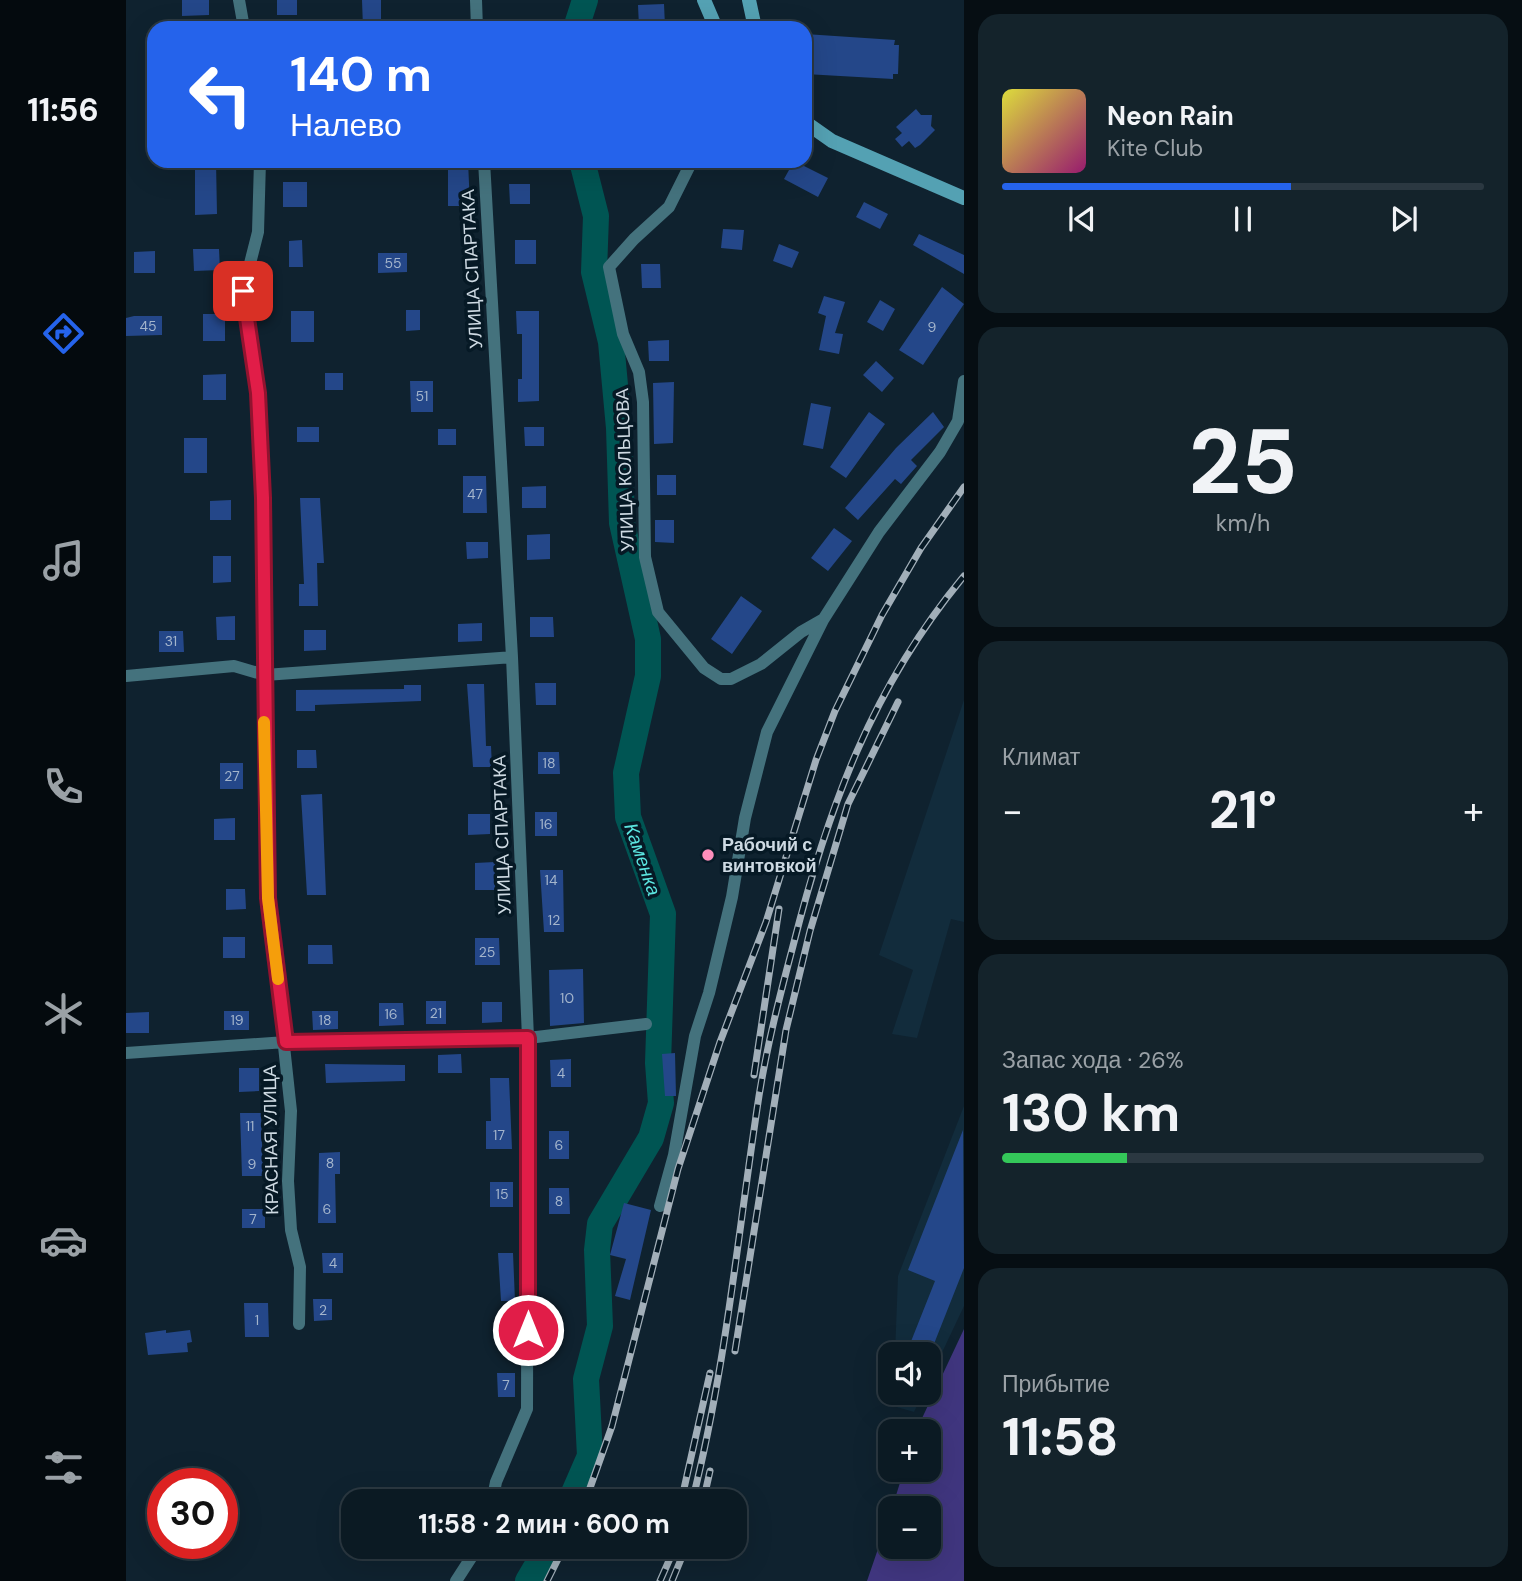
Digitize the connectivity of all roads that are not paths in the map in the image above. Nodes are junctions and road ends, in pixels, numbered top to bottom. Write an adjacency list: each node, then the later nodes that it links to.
1 (239, 0): 5 (street)
2 (476, 0): 6 (street)
3 (704, 0): 7 (street)
4 (750, 0): 8 (street)
5 (243, 21)
6 (477, 21)
7 (713, 21)
8 (754, 21)
9 (812, 127): 13 (street)
10 (260, 168): 17 (street, КРАСНАЯ УЛИЦА)
11 (484, 168): 16 (street, УЛИЦА СПАРТАКА)
12 (688, 168): 15 (street, УЛИЦА КОЛЬЦОВА)
13 (964, 198)
14 (964, 381): 15 (street, УЛИЦА КОЛЬЦОВА)
15 (822, 620): 23 (street)
16 (512, 657): 17 (street); 20 (street, УЛИЦА СПАРТАКА)
17 (265, 675): 18 (street); 21 (street, КРАСНАЯ УЛИЦА)
18 (126, 676)
19 (646, 1024): 20 (street)
20 (528, 1038): 21 (street); 25 (street, УЛИЦА СПАРТАКА)
21 (286, 1042): 22 (street); 24 (street, КРАСНАЯ УЛИЦА)
22 (126, 1053)
23 (660, 1206)
24 (299, 1324)
25 (497, 1489)
26 (470, 1559): 27 (street)
27 (456, 1581)

